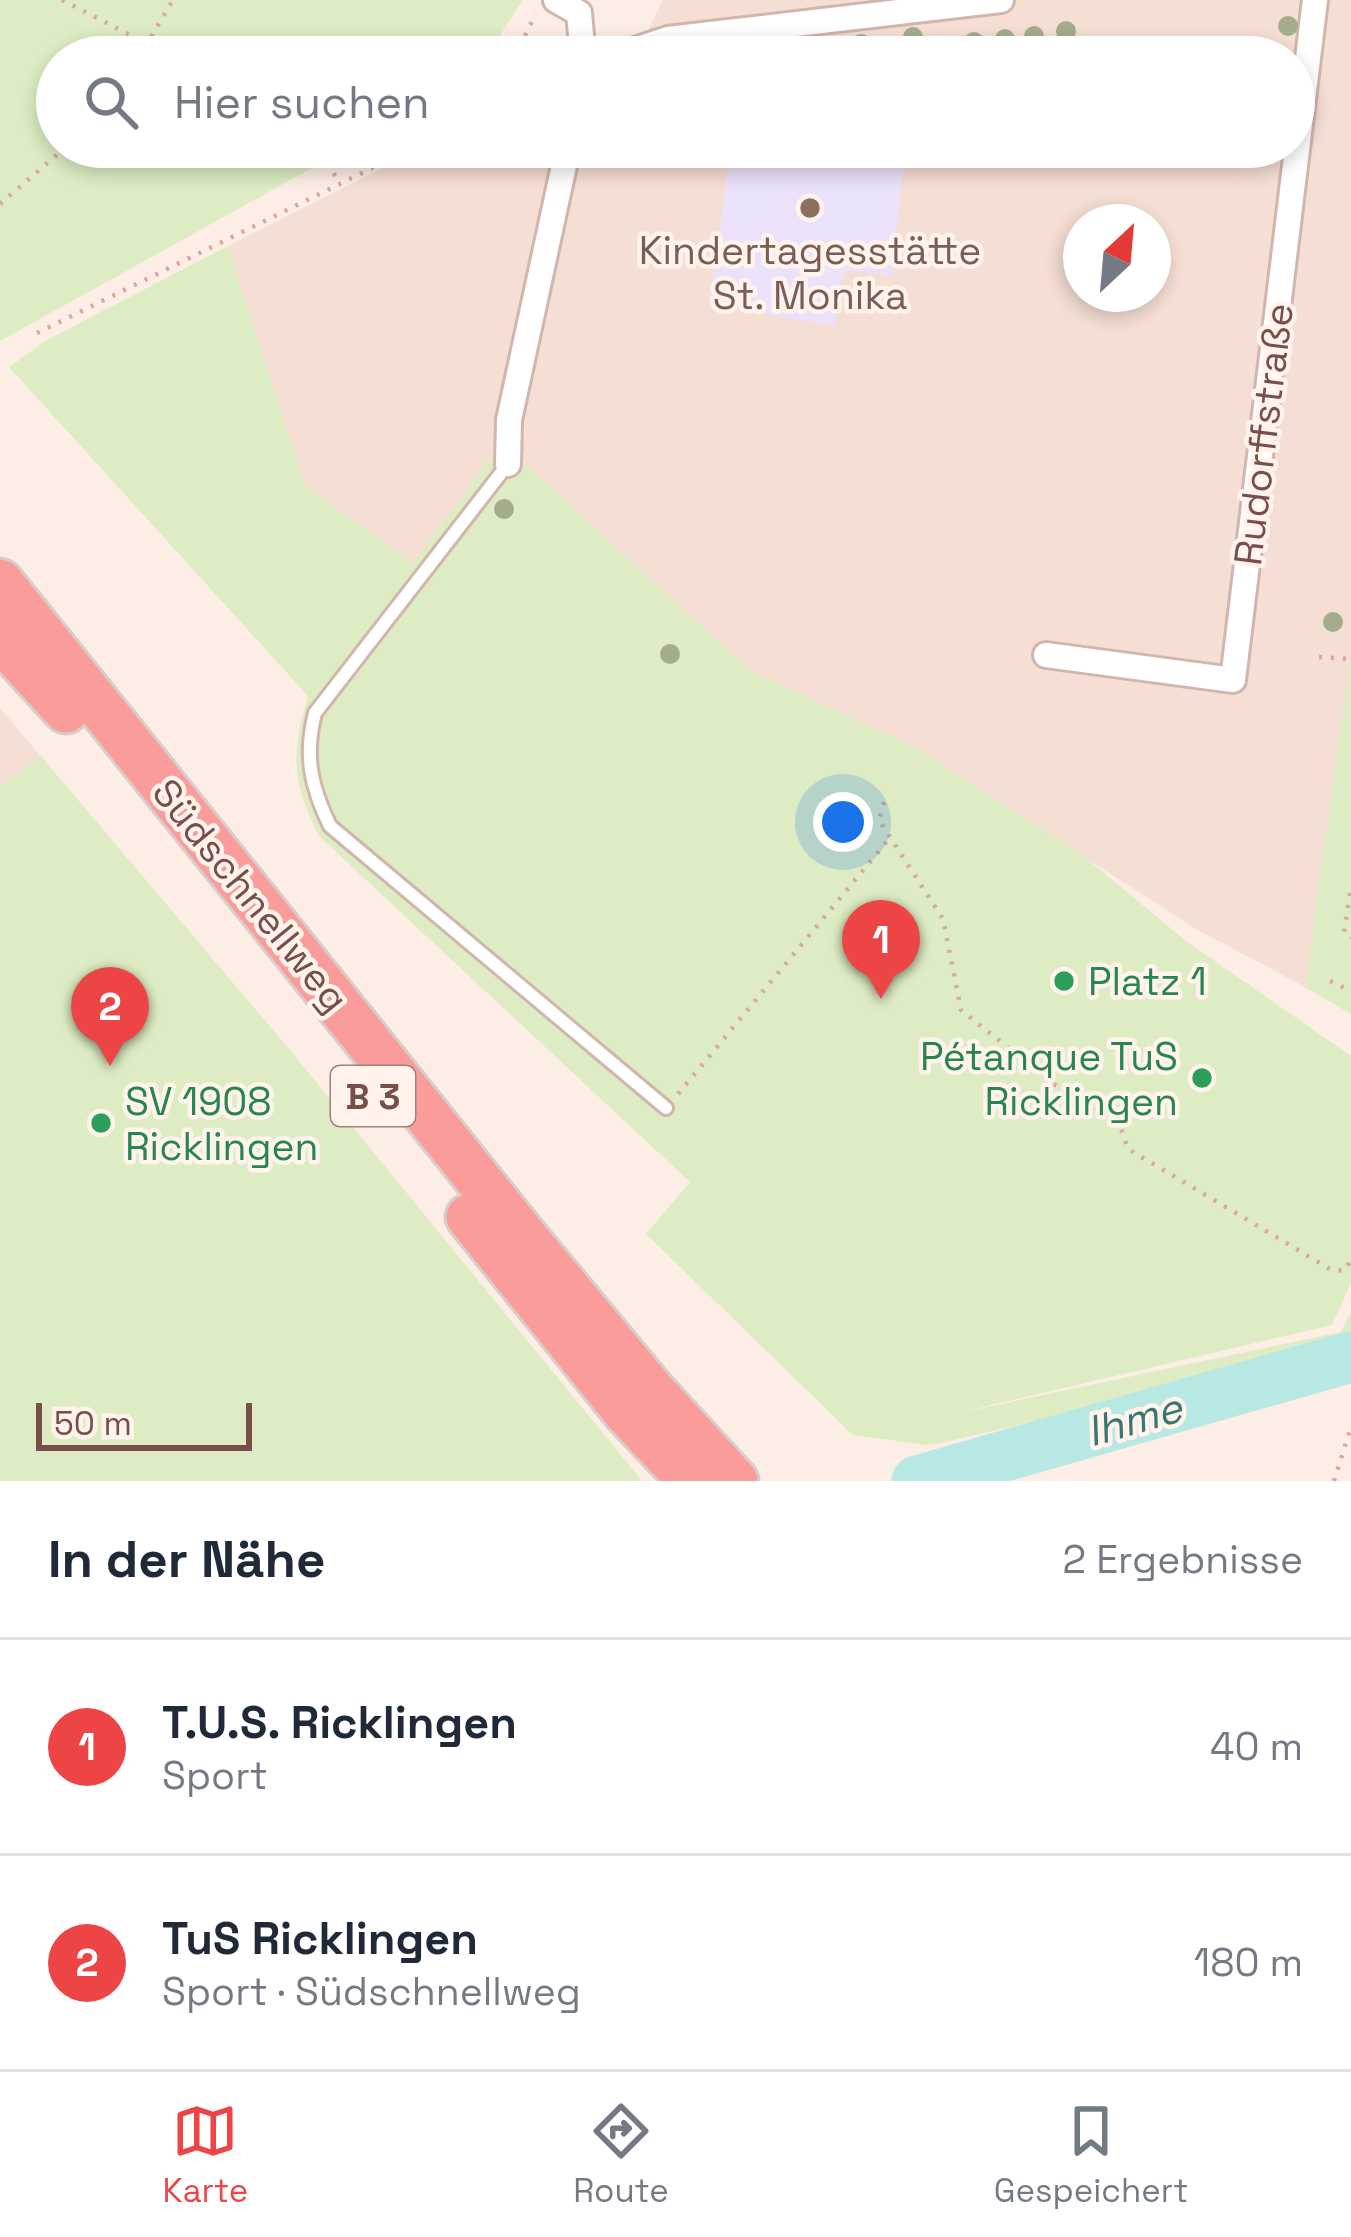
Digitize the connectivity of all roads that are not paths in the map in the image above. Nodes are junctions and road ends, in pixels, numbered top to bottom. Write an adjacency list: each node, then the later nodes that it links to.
1 (556, 0): 4 (street)
2 (1001, 0): 5 (street)
3 (1315, 0): 6 (street, Rudorffstraße)
4 (582, 36)
5 (694, 36)
6 (1311, 36)
7 (563, 168): 9 (street)
8 (1295, 168): 12 (street, Rudorffstraße)
9 (508, 464): 13 (lane)
10 (0, 583): 14 (highway, Südschnellweg / B 3)
11 (0, 638): 14 (highway, Südschnellweg / B 3)
12 (1046, 655)
13 (666, 1108)
14 (684, 1459): 15 (highway, Südschnellweg / B 3)
15 (735, 1481)

